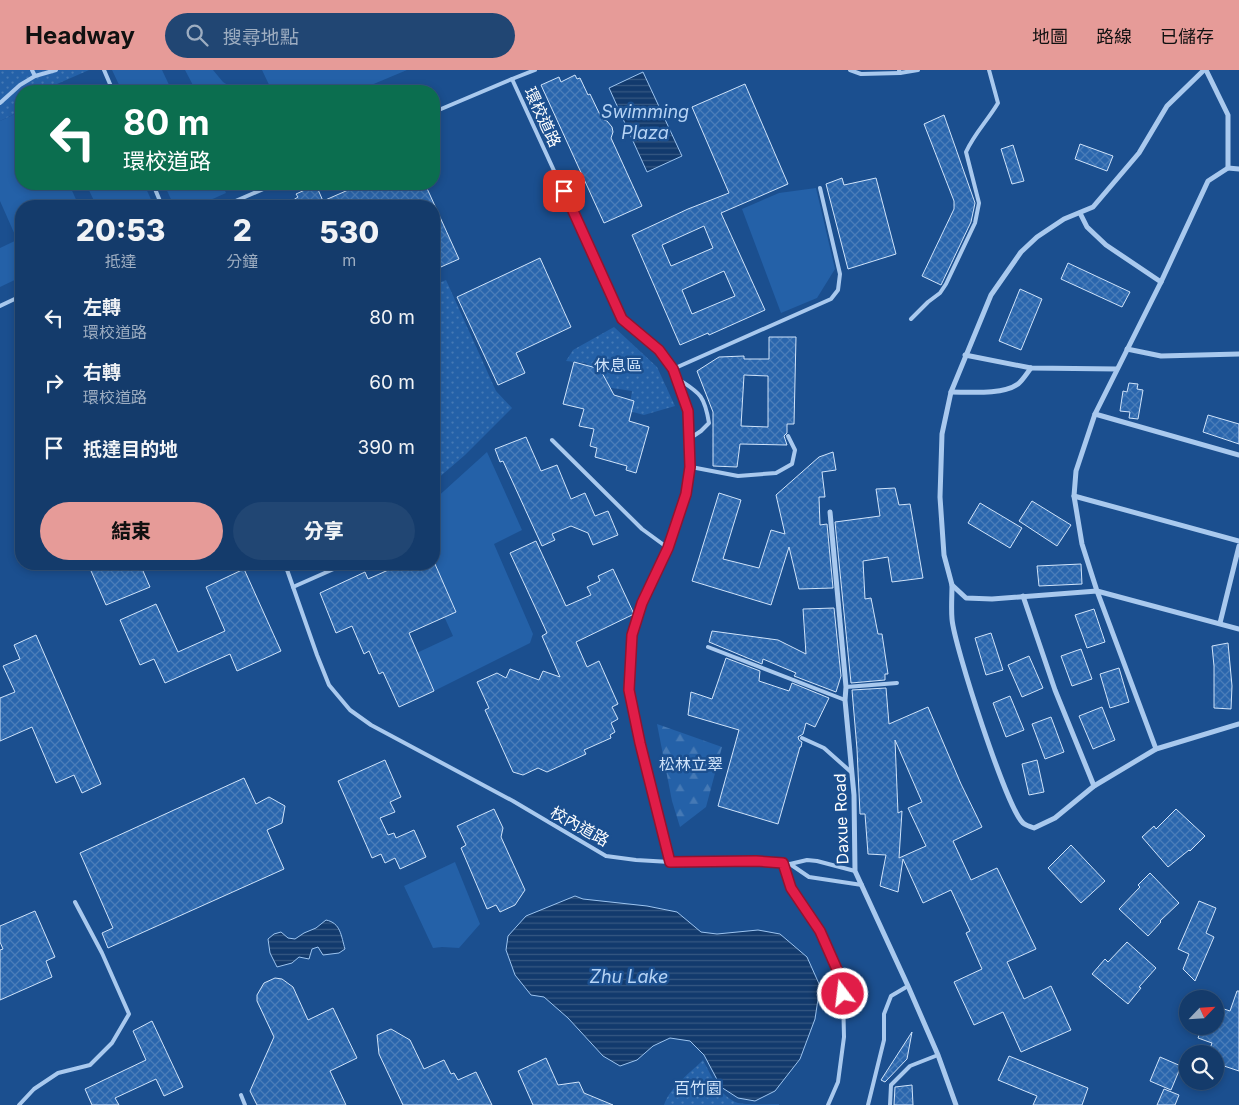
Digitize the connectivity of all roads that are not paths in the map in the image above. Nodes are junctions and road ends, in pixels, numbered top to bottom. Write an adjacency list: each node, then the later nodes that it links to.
1 (32, 70): 10 (lane)
2 (56, 70): 10 (lane)
3 (104, 70): 13 (lane)
4 (535, 70): 11 (lane)
5 (850, 70): 9 (lane)
6 (918, 70): 9 (lane)
7 (989, 70): 26 (lane)
8 (1205, 70): 17 (street); 22 (street)
9 (900, 71)
10 (35, 76): 12 (lane)
11 (512, 79): 16 (lane, 環校道路); 31 (lane, 環校道路)
12 (20, 85)
13 (110, 85)
14 (15, 90): 15 (lane)
15 (0, 103)
16 (440, 109)
17 (1228, 168): 18 (street); 23 (street)
18 (1239, 169)
19 (820, 188): 31 (lane)
20 (261, 190): 21 (lane)
21 (238, 200)
22 (1080, 213): 23 (street); 29 (street)
23 (1161, 282): 27 (street)
24 (15, 299): 25 (lane)
25 (0, 306)
26 (911, 319)
27 (1127, 349): 28 (street); 32 (street)
28 (1239, 354)
29 (965, 356): 30 (street); 34 (street)
30 (1031, 368): 32 (street); 34 (street)
31 (673, 369): 33 (lane, 環校道路)
32 (1117, 369): 35 (street)
33 (676, 377): 37 (lane, 環校道路); 37 (lane)
34 (951, 392): 48 (street)
35 (1095, 414): 39 (street); 41 (street)
36 (788, 436): 40 (lane)
37 (689, 439): 40 (lane, 環校道路)
38 (552, 440): 45 (lane)
39 (1239, 455)
40 (690, 467): 45 (lane, 環校道路)
41 (1074, 496): 43 (street); 50 (street)
42 (830, 512): 56 (street, Daxue Road)
43 (1239, 541)
44 (1239, 546): 52 (street)
45 (668, 548): 63 (lane, 環校道路)
46 (286, 570): 49 (lane, 校內道路)
47 (332, 570): 49 (lane)
48 (952, 585): 51 (street); 62 (street)
49 (292, 588): 63 (lane, 校內道路)
50 (1097, 591): 51 (street); 52 (street); 60 (street)
51 (1023, 596): 62 (street)
52 (1220, 623): 53 (street)
53 (1239, 629)
54 (708, 647): 57 (lane)
55 (897, 683): 56 (lane)
56 (846, 687): 57 (street, Daxue Road)
57 (845, 700): 61 (street, Daxue Road)
58 (1239, 724): 60 (street)
59 (802, 738): 61 (lane)
60 (1156, 749): 62 (street)
61 (852, 772): 66 (street, Daxue Road)
62 (1094, 786)
63 (670, 862): 64 (lane)
64 (783, 863): 65 (lane); 74 (lane)
65 (790, 864): 66 (lane); 67 (lane)
66 (855, 871): 67 (street, Daxue Road)
67 (862, 885): 69 (street, Daxue Road)
68 (75, 902): 72 (lane)
69 (908, 986): 70 (street, Daxue Road); 75 (lane)
70 (938, 1055): 76 (lane); 77 (street, Daxue Road)
71 (241, 1095): 73 (lane)
72 (19, 1105)
73 (245, 1105)
74 (828, 1105)
75 (868, 1105)
76 (890, 1105)
77 (956, 1105)

